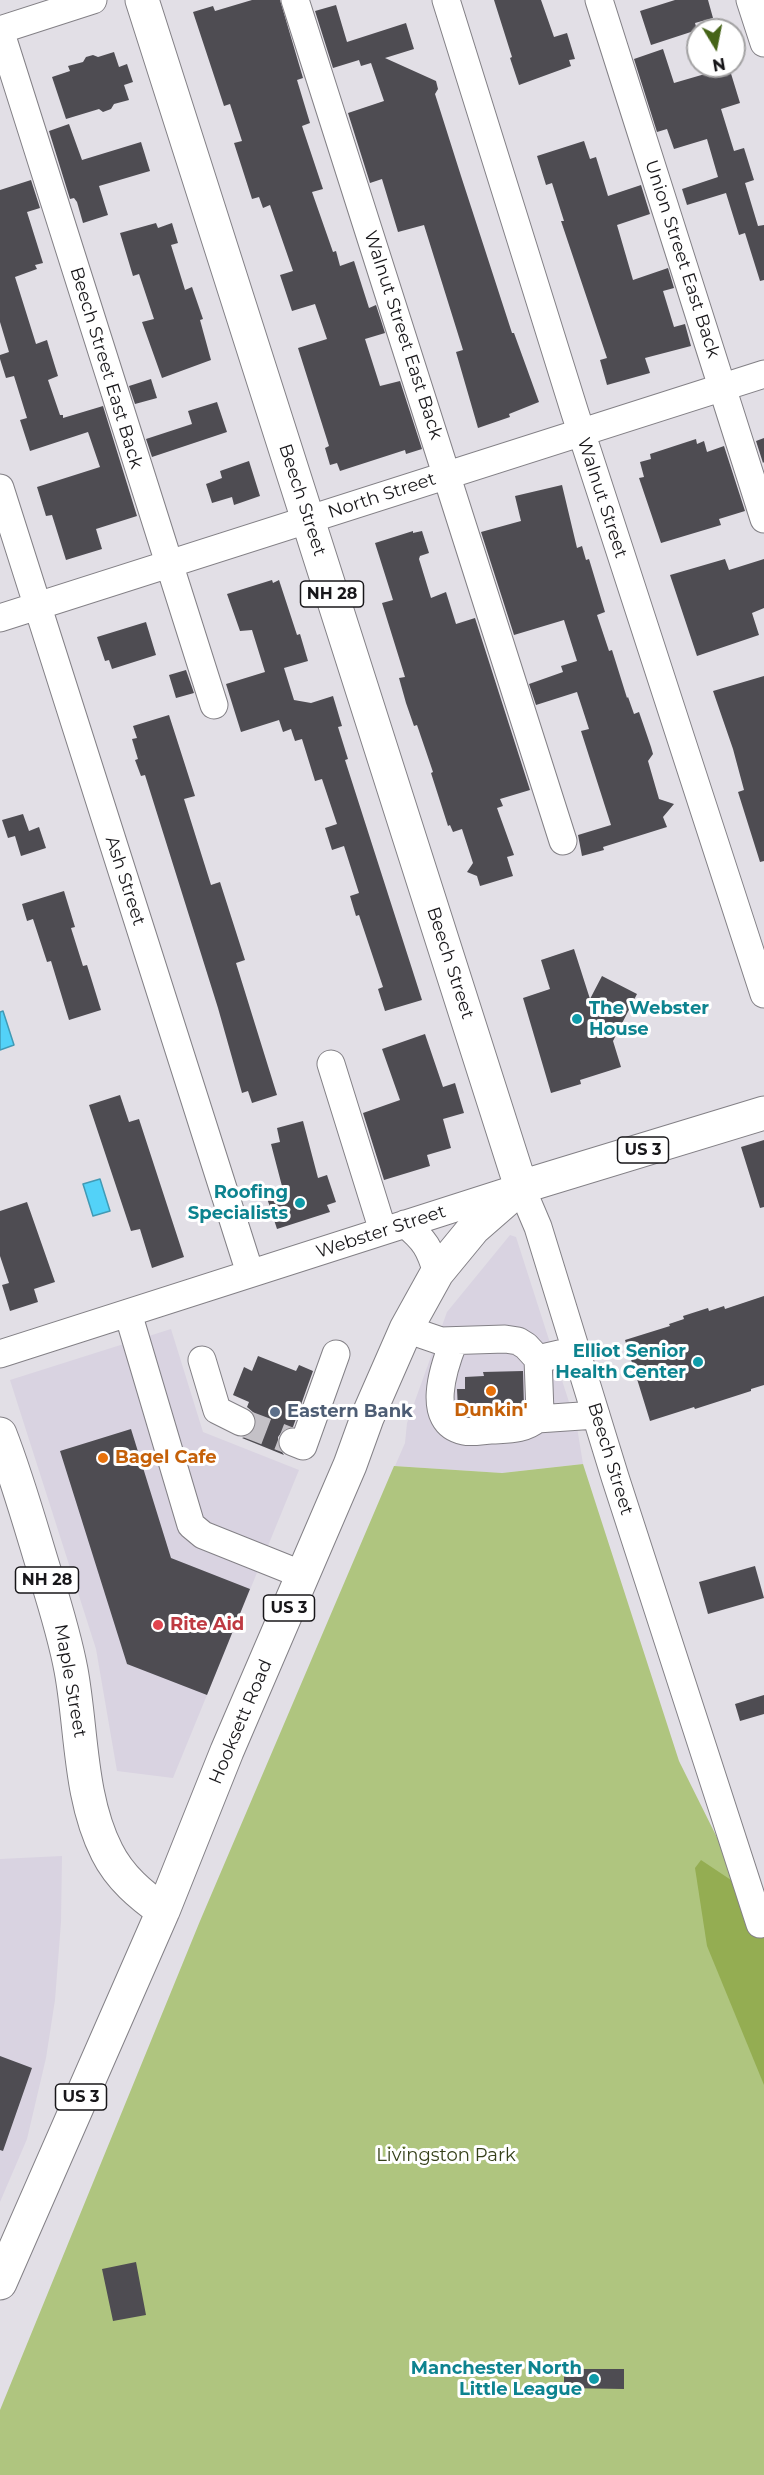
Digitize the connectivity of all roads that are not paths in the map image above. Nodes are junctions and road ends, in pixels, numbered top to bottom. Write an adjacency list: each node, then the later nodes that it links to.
1 (93, 0): 7 (street)
2 (142, 0): 14 (main road, Beech Street / NH 28)
3 (295, 0): 12 (street, Walnut Street East Back)
4 (446, 0): 11 (street, Walnut Street)
5 (599, 0): 10 (street, Union Street East Back)
6 (750, 0): 8 (street)
7 (0, 30): 16 (street, Beech Street East Back)
8 (764, 43)
9 (764, 374): 10 (street, North Street)
10 (723, 387): 11 (street, North Street); 15 (street, Union Street East Back)
11 (581, 432): 12 (street, North Street); 21 (street, Walnut Street)
12 (447, 475): 14 (street, North Street); 20 (street, Walnut Street East Back)
13 (0, 488): 17 (street, Ash Street)
14 (308, 519): 16 (street, North Street); 24 (main road, Beech Street / NH 28)
15 (764, 519)
16 (168, 564): 17 (street, North Street); 19 (street, Beech Street East Back)
17 (38, 606): 18 (street, North Street); 26 (street, Ash Street)
18 (0, 618)
19 (214, 705)
20 (563, 842)
21 (764, 994)
22 (331, 1064): 25 (street)
23 (764, 1113): 24 (main road, Webster Street / US 3)
24 (521, 1187): 25 (street, Webster Street); 27 (main road, Hooksett Road / US 3); 31 (street, Beech Street)
25 (394, 1227): 26 (street, Webster Street); 27 (street)
26 (250, 1273): 28 (street, Webster Street)
27 (437, 1274): 29 (main road, Hooksett Road / US 3)
28 (128, 1313): 32 (street, Webster Street); 41 (street)
29 (406, 1329): 30 (street); 41 (main road, Hooksett Road / US 3)
30 (454, 1341): 34 (street); 37 (street)
31 (577, 1350): 34 (street); 36 (street, Beech Street)
32 (0, 1354)
33 (336, 1354): 40 (street)
34 (538, 1359): 37 (street)
35 (202, 1360): 38 (street)
36 (596, 1415): 37 (street); 43 (street, Beech Street)
37 (537, 1419)
38 (241, 1422)
39 (0, 1434): 42 (main road, Maple Street / NH 28)
40 (293, 1442)
41 (303, 1575): 42 (main road, Hooksett Road / US 3)
42 (163, 1911): 44 (main road, Hooksett Road / US 3)
43 (760, 1924)
44 (9, 2237): 45 (main road, Hooksett Road / US 3)
45 (0, 2283)

